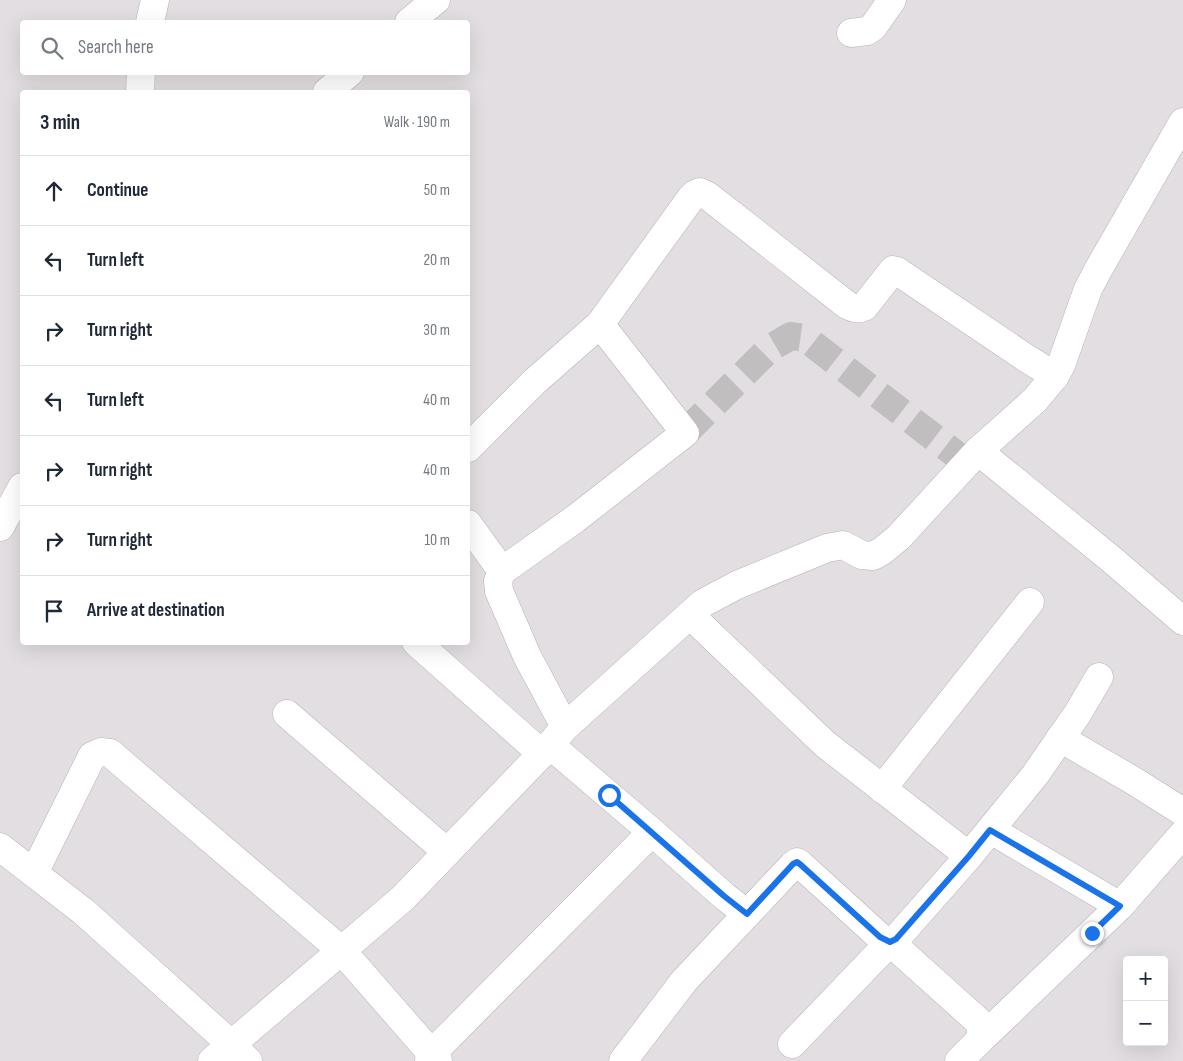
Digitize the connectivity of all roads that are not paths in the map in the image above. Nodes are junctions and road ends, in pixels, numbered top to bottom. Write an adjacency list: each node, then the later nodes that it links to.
1 (155, 0): 4 (street)
2 (892, 0): 6 (street)
3 (432, 1): 5 (street)
4 (150, 20)
5 (411, 20)
6 (851, 33)
7 (141, 75): 9 (street)
8 (347, 75): 10 (street)
9 (140, 90)
10 (329, 90)
11 (1183, 122): 13 (street)
12 (600, 324): 13 (street); 14 (street); 19 (street)
13 (1056, 376): 15 (street)
14 (470, 446)
15 (978, 451): 21 (street); 22 (street)
16 (20, 491): 17 (street)
17 (0, 527)
18 (470, 527): 19 (street)
19 (502, 571): 27 (street)
20 (1030, 602): 28 (street)
21 (690, 615): 27 (street); 28 (street)
22 (1183, 621)
23 (420, 645): 27 (street)
24 (1099, 677): 26 (street)
25 (286, 714): 34 (street)
26 (1060, 738): 29 (street); 30 (street)
27 (553, 742): 31 (street); 34 (street)
28 (882, 790): 35 (street)
29 (1183, 812)
30 (990, 830): 35 (street); 37 (street)
31 (652, 832): 38 (street); 44 (street)
32 (1183, 834): 37 (street)
33 (0, 847): 36 (street)
34 (447, 852): 40 (street)
35 (969, 856): 39 (street)
36 (34, 874): 40 (street); 43 (street)
37 (1120, 906): 41 (street)
38 (747, 914): 39 (street); 45 (street)
39 (890, 942): 41 (street); 42 (street)
40 (342, 951): 43 (street); 44 (street)
41 (981, 1039): 46 (street)
42 (792, 1044)
43 (231, 1056)
44 (434, 1059)
45 (623, 1061)
46 (959, 1061)

